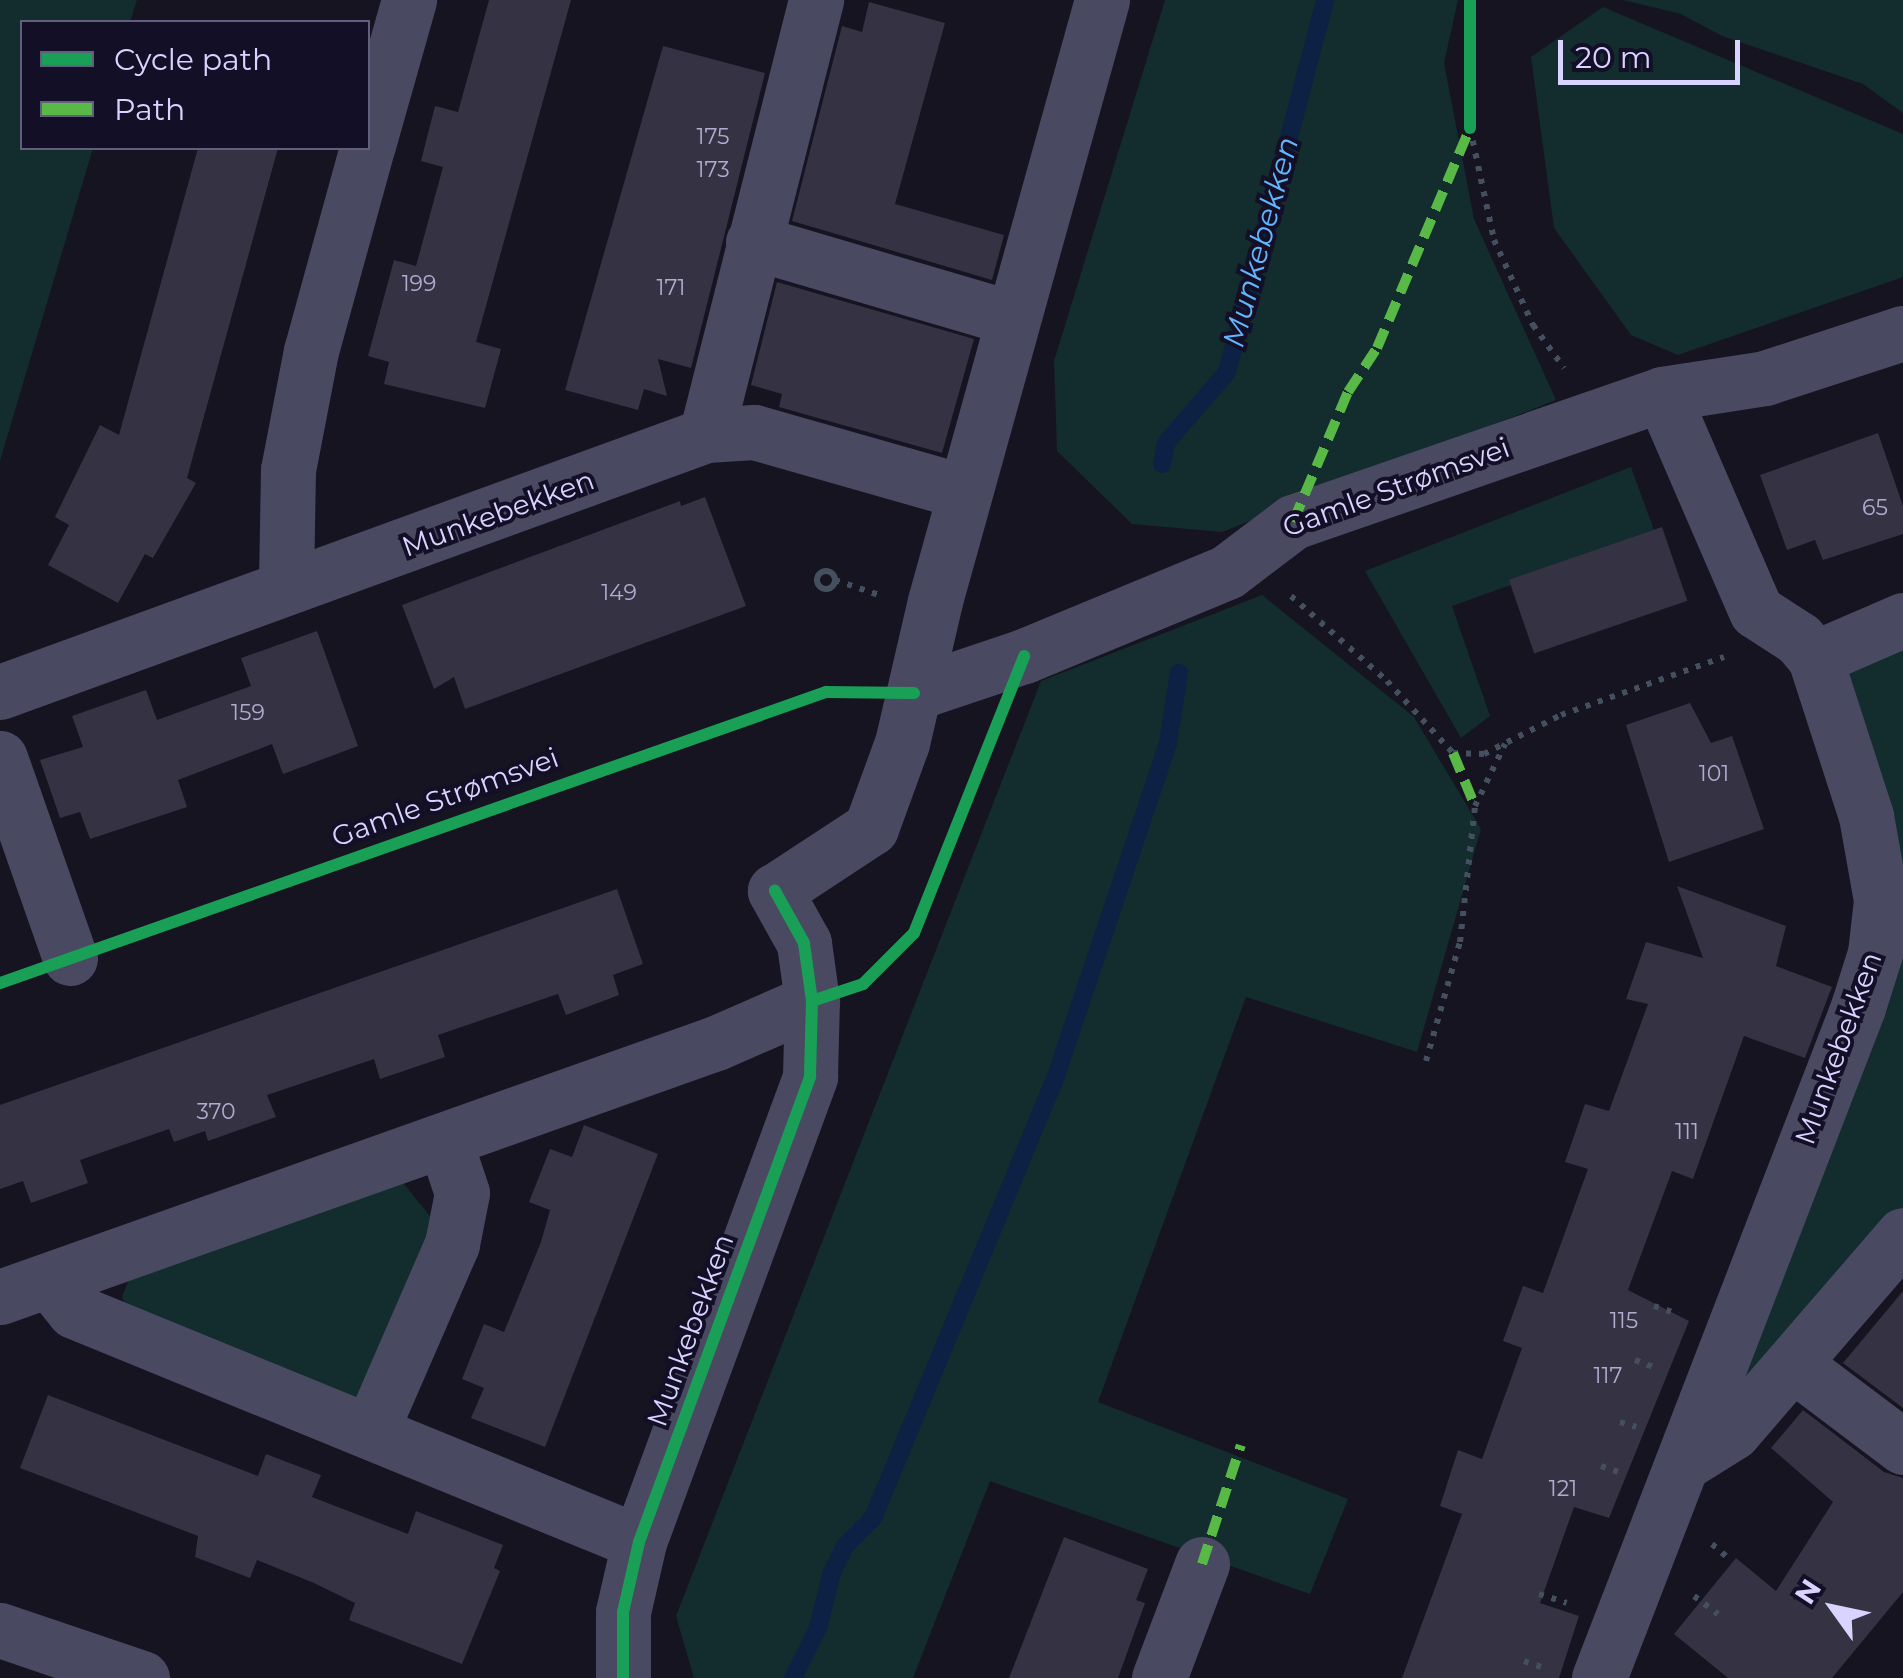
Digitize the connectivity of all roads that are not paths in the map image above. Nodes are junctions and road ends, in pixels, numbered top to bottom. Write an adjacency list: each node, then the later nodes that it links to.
1 (410, 0): 4 (street)
2 (816, 0): 6 (street)
3 (1102, 0): 7 (street, Munkebekken)
4 (370, 136)
5 (366, 150): 12 (street)
6 (753, 242): 7 (street); 10 (street)
7 (1012, 318): 11 (street, Munkebekken)
8 (1903, 333): 9 (street, Gamle Strømsvei)
9 (1662, 394): 14 (street); 16 (street, Gamle Strømsvei)
10 (706, 435): 11 (street, Munkebekken); 12 (street, Munkebekken)
11 (965, 492): 16 (street, Munkebekken)
12 (286, 583): 15 (street, Munkebekken)
13 (1903, 620): 14 (street)
14 (1803, 646): 26 (street, Munkebekken)
15 (0, 692)
16 (914, 694): 19 (street, Munkebekken)
17 (0, 758): 18 (street)
18 (70, 958)
19 (812, 1001): 20 (street); 27 (street, Munkebekken)
20 (445, 1142): 22 (street); 24 (street)
21 (1896, 1258): 23 (street)
22 (24, 1289): 24 (street)
23 (1792, 1364): 25 (street); 26 (street)
24 (372, 1428): 27 (street)
25 (1903, 1447)
26 (1682, 1464): 33 (street, Munkebekken)
27 (639, 1542): 31 (street, Munkebekken)
28 (1202, 1564): 32 (street)
29 (0, 1630): 30 (street)
30 (142, 1678)
31 (622, 1678)
32 (1160, 1678)
33 (1599, 1678)

